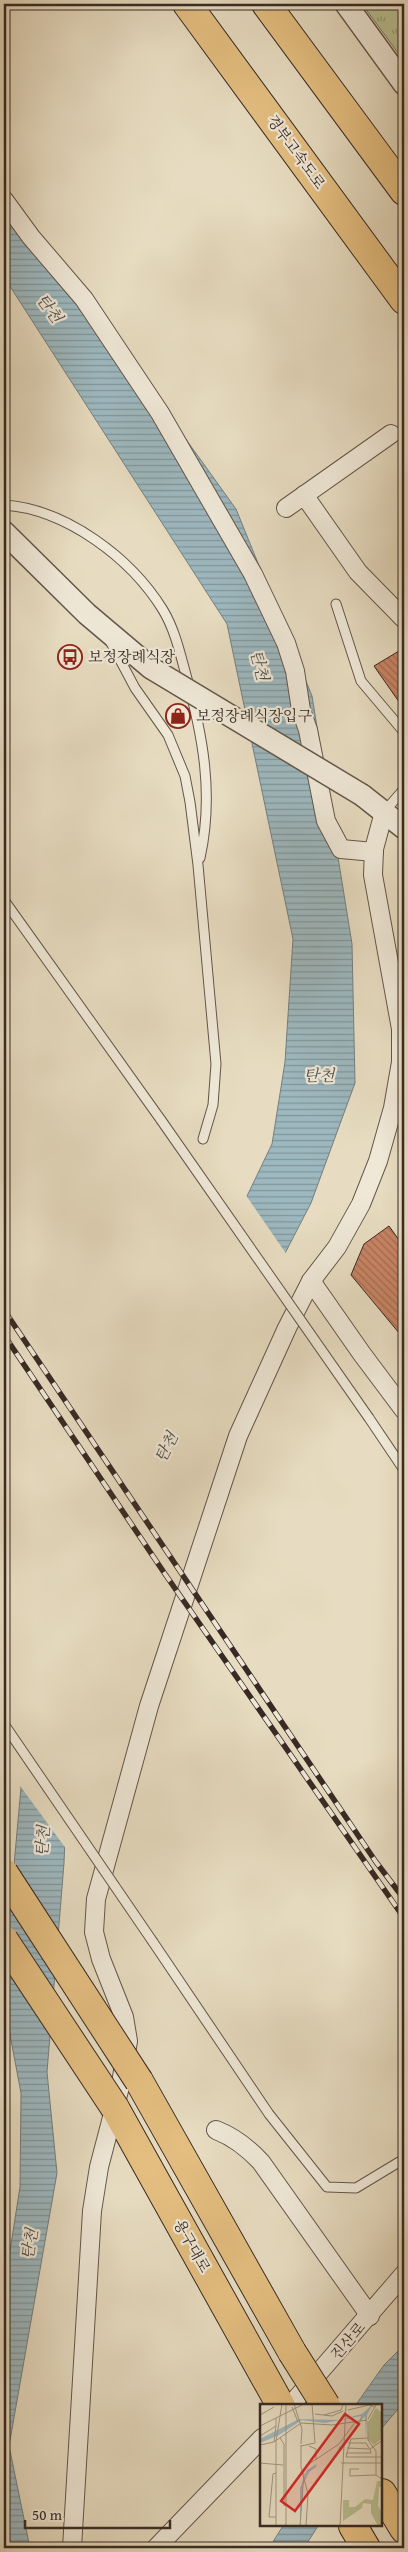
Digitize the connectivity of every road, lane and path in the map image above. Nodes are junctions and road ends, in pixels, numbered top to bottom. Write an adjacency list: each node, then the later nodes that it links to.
1 (187, 4): 7 (main road, 경부고속도로)
2 (266, 4): 5 (main road)
3 (346, 4): 4 (street)
4 (404, 84)
5 (404, 191)
6 (4, 200): 20 (street)
7 (404, 300)
8 (391, 434): 9 (street)
9 (304, 495): 11 (street); 14 (street)
10 (4, 505): 21 (lane)
11 (286, 508)
12 (4, 532): 15 (street)
13 (336, 604): 16 (lane)
14 (404, 619)
15 (104, 630): 18 (street, bridge); 21 (lane)
16 (404, 732)
17 (404, 789): 18 (lane)
18 (384, 812): 19 (street); 20 (street)
19 (404, 828)
20 (374, 852): 24 (street)
21 (198, 865): 23 (lane)
22 (4, 900): 26 (lane, bridge)
23 (203, 1139)
24 (311, 1281): 25 (street); 45 (street)
25 (404, 1410)
26 (404, 1470)
27 (4, 1724): 31 (lane, bridge)
28 (4, 1872): 34 (main road, bridge)
29 (4, 1940): 35 (main road, 용구대로, bridge)
30 (216, 2130): 33 (street)
31 (404, 2159)
32 (404, 2274): 33 (street, 진산로)
33 (370, 2316): 36 (street, 진산로)
34 (292, 2352): 37 (main road, bridge); 38 (main road, bridge)
35 (276, 2398)
36 (292, 2404)
37 (321, 2404)
38 (325, 2404)
39 (260, 2440): 46 (street)
40 (383, 2495): 44 (main road)
41 (383, 2515): 49 (main road)
42 (338, 2527): 47 (main road)
43 (353, 2527): 48 (main road)
44 (404, 2529)
45 (72, 2548)
46 (156, 2548)
47 (349, 2548)
48 (366, 2548)
49 (401, 2548)

